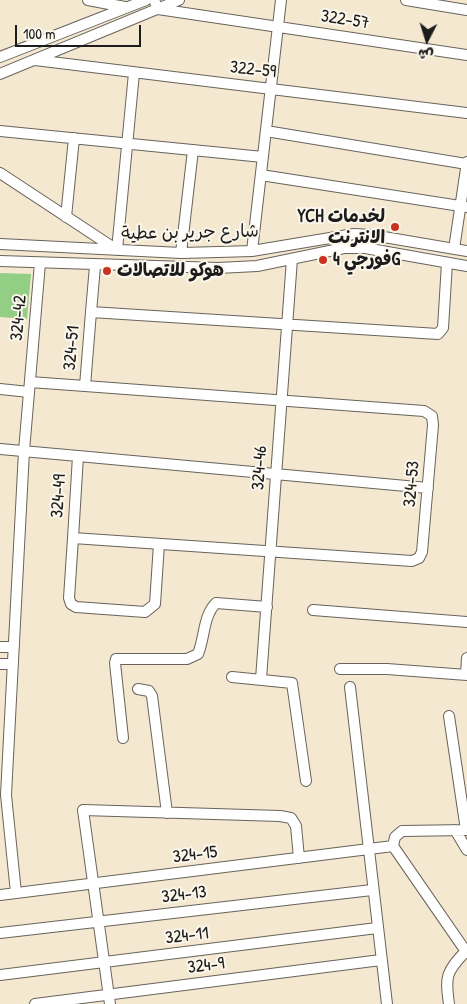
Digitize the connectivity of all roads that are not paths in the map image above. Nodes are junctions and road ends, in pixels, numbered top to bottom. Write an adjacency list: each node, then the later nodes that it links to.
1 (88, 0): 8 (street)
2 (146, 0): 8 (street)
3 (179, 0): 6 (street)
4 (281, 0): 10 (street)
5 (406, 0): 7 (street)
6 (156, 4): 10 (street, 322-57); 12 (street)
7 (450, 4): 9 (street)
8 (126, 8): 11 (street)
9 (467, 10)
10 (278, 27): 13 (street, 322-57); 18 (street)
11 (54, 36): 12 (street); 14 (street)
12 (60, 50): 15 (street)
13 (467, 55)
14 (0, 57)
15 (35, 60): 16 (street, 322-59); 17 (street)
16 (134, 73): 18 (street, 322-59); 23 (street)
17 (0, 74)
18 (271, 88): 19 (street, 322-59); 21 (street)
19 (467, 113)
20 (0, 131): 22 (street)
21 (266, 131): 25 (street); 26 (street)
22 (74, 138): 23 (street); 30 (street)
23 (127, 144): 24 (street); 34 (street)
24 (193, 150): 25 (street); 39 (street)
25 (263, 157): 28 (street)
26 (467, 163): 29 (street)
27 (0, 173): 30 (street)
28 (261, 175): 29 (street); 35 (street)
29 (464, 207): 33 (street)
30 (66, 217): 34 (street)
31 (393, 238): 33 (street, شارع جرير بن عطية); 35 (street, شارع جرير بن عطية); 38 (street)
32 (0, 244): 34 (street, شارع جرير بن عطية)
33 (454, 249): 36 (street, شارع جرير بن عطية)
34 (117, 250): 37 (street, شارع جرير بن عطية)
35 (252, 251): 39 (street, شارع جرير بن عطية)
36 (467, 251)
37 (154, 252): 39 (street, شارع جرير بن عطية); 46 (street)
38 (390, 252): 40 (street, شارع جرير بن عطية); 42 (street, شارع جرير بن عطية)
39 (181, 253)
40 (292, 259): 46 (street, شارع جرير بن عطية); 48 (street, 324-46)
41 (0, 261): 43 (street, شارع جرير بن عطية)
42 (447, 262): 45 (street, شارع جرير بن عطية); 48 (street, 324-51)
43 (40, 263): 44 (street, شارع جرير بن عطية); 50 (street, 324-42)
44 (95, 266): 46 (street, شارع جرير بن عطية); 47 (street)
45 (467, 266)
46 (153, 267)
47 (91, 312): 48 (street, 324-51); 49 (street, 324-51)
48 (287, 327): 52 (street, 324-46)
49 (84, 386): 50 (street); 52 (street, 324-51)
50 (29, 387): 51 (street); 54 (street, 324-42)
51 (0, 389)
52 (282, 400): 56 (street, 324-46); 57 (street, 324-53)
53 (0, 449): 54 (street)
54 (24, 451): 55 (street); 65 (street, 324-42)
55 (78, 456): 56 (street, 324-49); 58 (street, 324-49)
56 (276, 474): 57 (street, 324-49); 60 (street, 324-46)
57 (428, 488): 60 (street, 324-53)
58 (73, 538): 59 (street, 324-49); 59 (street)
59 (159, 544): 60 (street, 324-49)
60 (271, 552): 61 (street, 324-46)
61 (267, 607): 72 (street, 324-46); 76 (street)
62 (313, 610): 63 (street)
63 (467, 622)
64 (0, 647): 65 (street)
65 (14, 647): 68 (street, 324-42)
66 (467, 658): 70 (street)
67 (0, 664): 68 (street)
68 (13, 664): 78 (street, 324-42)
69 (340, 669): 70 (street)
70 (466, 674)
71 (232, 677): 72 (street)
72 (261, 679): 77 (street)
73 (350, 687): 84 (street)
74 (138, 689): 79 (street)
75 (449, 716): 81 (street)
76 (124, 738)
77 (306, 781)
78 (3, 795): 82 (street, 324-42)
79 (167, 812): 86 (street); 87 (street)
80 (455, 830): 81 (street); 83 (street); 85 (street)
81 (467, 830)
82 (5, 834): 89 (street, 324-42)
83 (393, 846): 84 (street, 324-15); 94 (street)
84 (367, 850): 86 (street, 324-15); 88 (street)
85 (467, 850)
86 (299, 858): 87 (street, 324-15)
87 (93, 884): 89 (street, 324-15); 91 (street)
88 (372, 890): 91 (street, 324-13); 92 (street)
89 (16, 893): 90 (street, 324-15)
90 (0, 895)
91 (98, 922): 93 (street, 324-13); 96 (street)
92 (377, 928): 95 (street); 96 (street, 324-11)
93 (0, 933)
94 (466, 952): 101 (street)
95 (381, 960): 98 (street, 324-9); 100 (street)
96 (104, 963): 97 (street, 324-11); 98 (street)
97 (0, 975)
98 (109, 999): 99 (street, 324-9)
99 (36, 1004)
100 (387, 1004)
101 (449, 1004)

